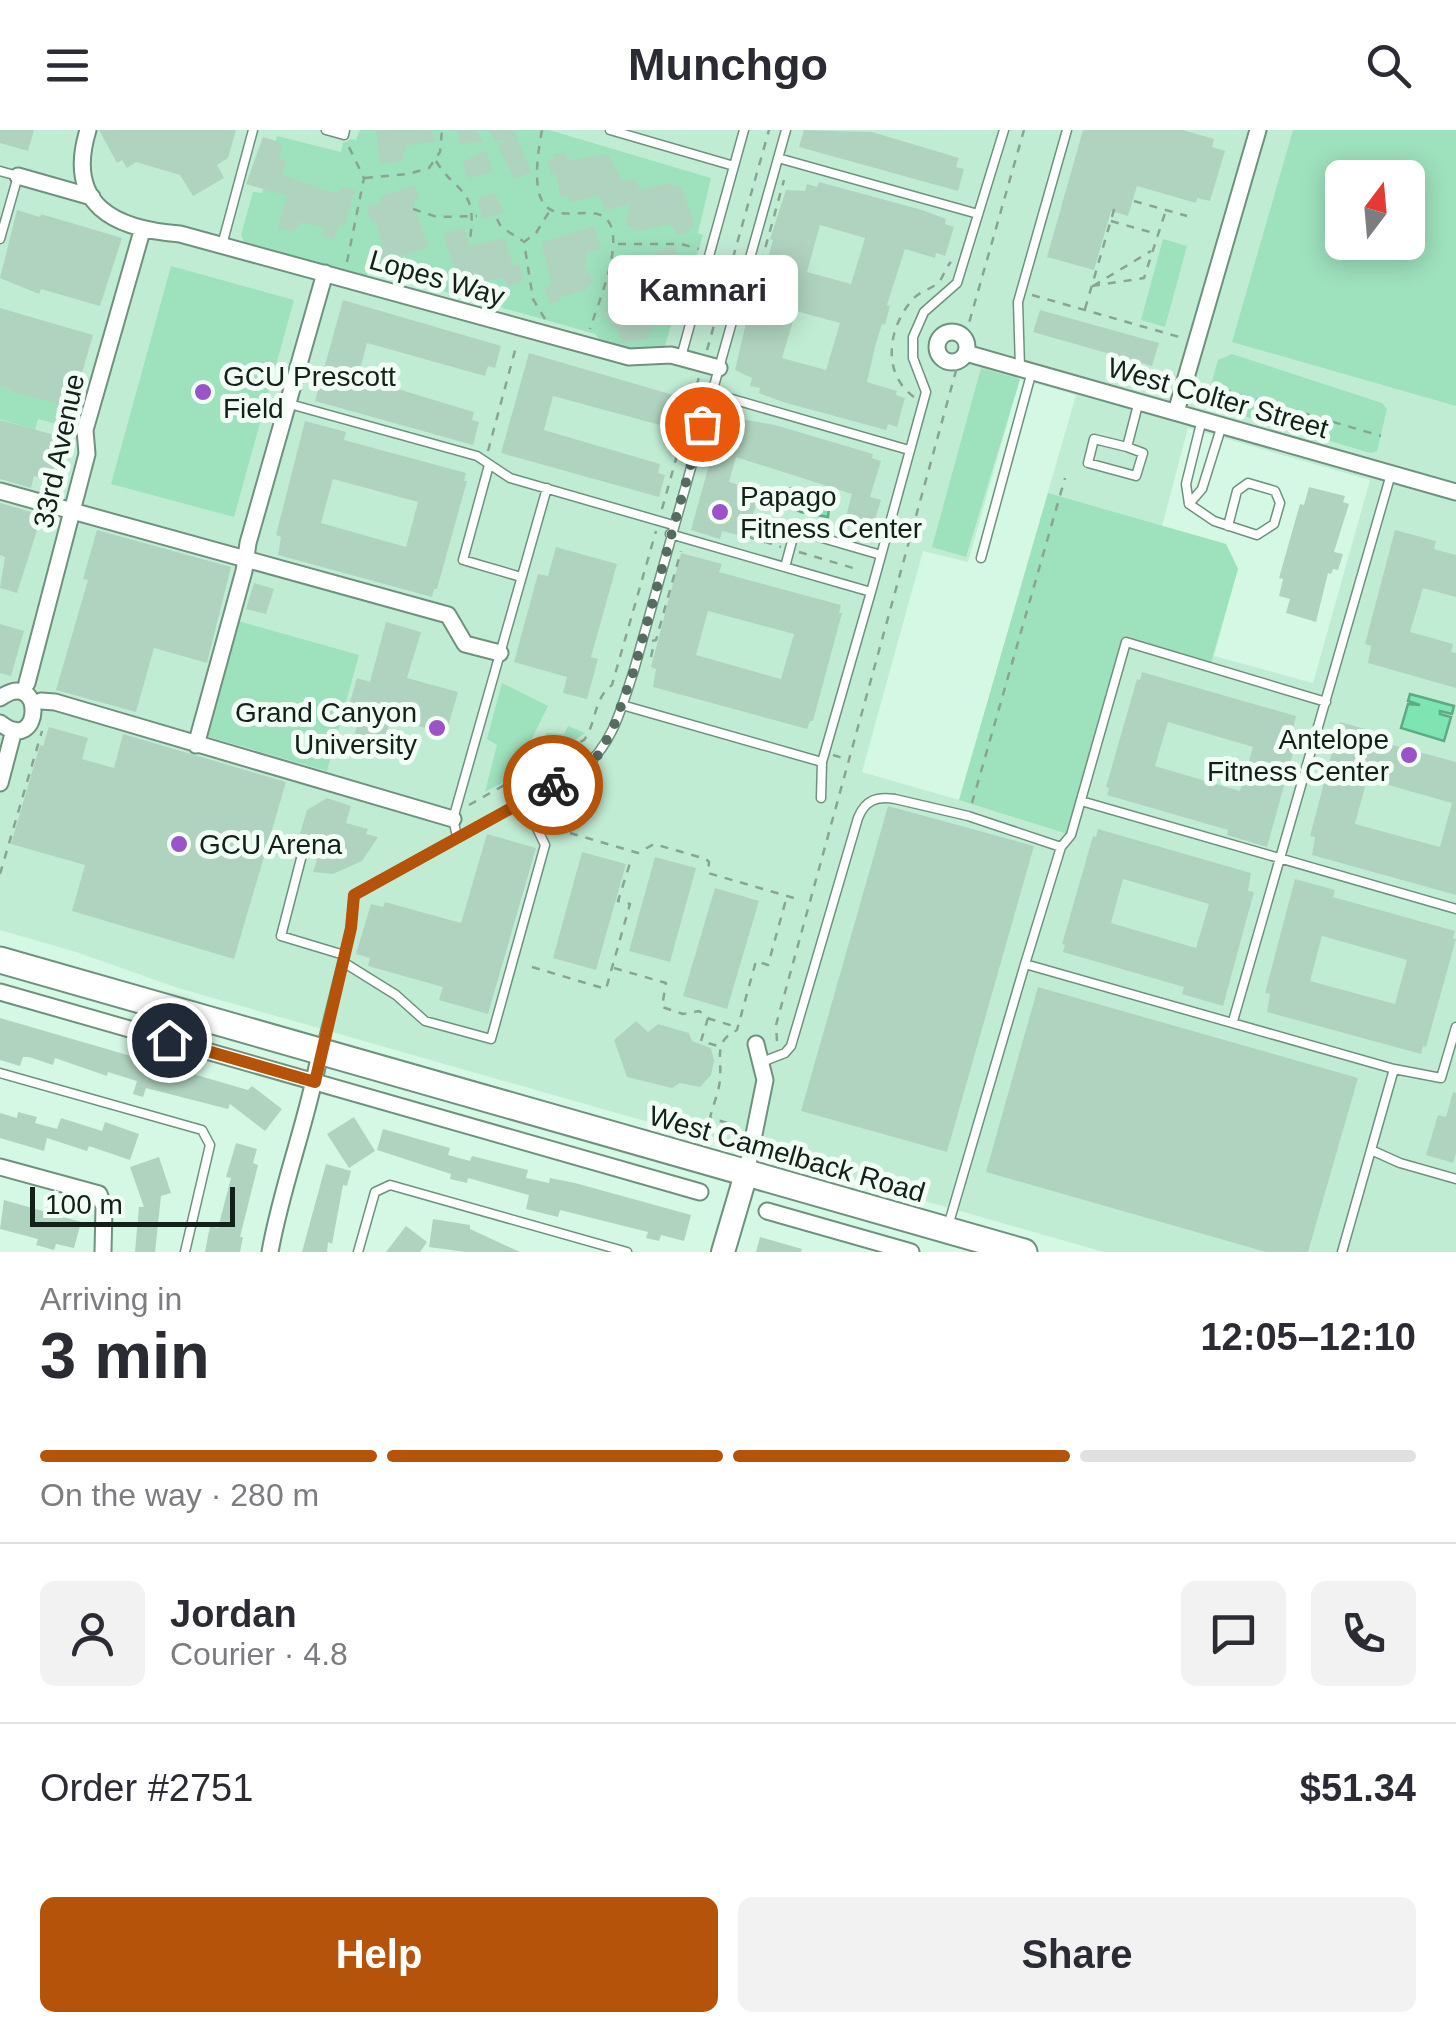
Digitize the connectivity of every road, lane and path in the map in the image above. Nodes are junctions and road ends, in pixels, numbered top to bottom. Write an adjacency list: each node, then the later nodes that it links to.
1 (88, 130): 21 (street)
2 (253, 130): 38 (lane)
3 (326, 130): 14 (lane)
4 (442, 130): 16 (path)
5 (542, 130): 25 (path)
6 (610, 130): 17 (lane)
7 (744, 130): 17 (lane)
8 (769, 130): 53 (path)
9 (786, 130): 15 (lane)
10 (1004, 130): 27 (lane)
11 (1024, 130): 51 (path)
12 (1067, 130): 45 (lane)
13 (1258, 130): 49 (street)
14 (344, 133): 20 (path)
15 (778, 158): 27 (lane); 53 (lane)
16 (436, 161): 20 (path); 30 (path)
17 (734, 166): 41 (lane)
18 (0, 171): 19 (lane)
19 (18, 176): 21 (street); 35 (lane)
20 (364, 178): 43 (path)
21 (92, 197): 33 (street)
22 (1134, 201): 26 (path)
23 (1116, 203): 32 (path)
24 (413, 208): 30 (path)
25 (550, 210): 37 (path); 39 (path)
26 (1166, 210): 29 (path); 34 (path)
27 (978, 214): 64 (lane)
28 (477, 216): 30 (path)
29 (1187, 216)
30 (471, 217): 36 (path)
31 (496, 219): 37 (path)
32 (1111, 221): 34 (path); 44 (path)
33 (142, 231): 38 (street, Lopes Way); 72 (street, 33rd Avenue)
34 (1158, 234): 40 (path)
35 (0, 240)
36 (470, 240)
37 (524, 242): 47 (path)
38 (222, 244): 42 (street, Lopes Way)
39 (615, 244): 41 (path); 50 (path)
40 (1153, 250): 44 (path); 44 (path)
41 (710, 253): 52 (lane)
42 (325, 273): 43 (street, Lopes Way); 58 (street)
43 (343, 278): 48 (street, Lopes Way)
44 (1092, 286): 46 (path)
45 (1021, 292): 46 (path); 54 (lane)
46 (1085, 310): 49 (path)
47 (544, 321)
48 (522, 328): 50 (street, Lopes Way); 65 (path)
49 (1196, 342): 59 (street)
50 (586, 345): 52 (street, Lopes Way)
51 (963, 350): 54 (street, West Colter Street); 96 (path)
52 (681, 358): 53 (street, Lopes Way)
53 (711, 366): 56 (lane); 73 (path)
54 (1026, 369): 57 (street, West Colter Street); 79 (lane)
55 (1210, 386): 62 (path)
56 (711, 394): 64 (lane); 75 (lane)
57 (1139, 401): 59 (street, West Colter Street); 63 (lane)
58 (286, 402): 65 (lane); 80 (street)
59 (1176, 412): 60 (street, West Colter Street)
60 (1202, 420): 61 (street, West Colter Street); 71 (lane)
61 (1222, 425): 66 (street, West Colter Street); 71 (lane)
62 (1381, 436)
63 (1126, 447): 63 (lane)
64 (910, 450): 78 (lane)
65 (487, 464): 68 (lane); 83 (lane)
66 (1391, 474): 70 (street, West Colter Street); 91 (lane)
67 (1065, 478): 102 (path)
68 (547, 488): 73 (lane); 83 (lane)
69 (0, 491): 72 (street)
70 (1456, 492)
71 (1189, 504): 74 (lane)
72 (73, 511): 80 (street); 88 (street, 33rd Avenue)
73 (658, 520): 75 (lane); 101 (path)
74 (1228, 526): 74 (lane)
75 (672, 530): 81 (lane); 92 (lane)
76 (749, 537): 77 (path)
77 (790, 549): 78 (lane); 81 (lane); 82 (path)
78 (881, 555): 84 (lane)
79 (980, 558)
80 (247, 559): 86 (street); 94 (street)
81 (785, 567): 84 (lane)
82 (853, 568)
83 (521, 577): 86 (lane)
84 (871, 592): 95 (lane)
85 (654, 641): 87 (path)
86 (500, 654): 101 (lane)
87 (650, 657)
88 (28, 683)
89 (0, 698): 93 (street)
90 (48, 701): 94 (street); 109 (path)
91 (1326, 702): 100 (lane); 107 (lane)
92 (622, 705): 95 (lane); 99 (lane)
93 (7, 726): 97 (street)
94 (196, 745): 101 (street)
95 (824, 758): 96 (path); 98 (lane)
96 (851, 760): 125 (path)
97 (0, 783)
98 (821, 798)
99 (524, 801): 104 (lane); 113 (lane)
100 (1081, 801): 105 (lane); 107 (lane)
101 (454, 816): 104 (lane)
102 (968, 816): 105 (lane); 129 (lane)
103 (570, 833): 110 (path)
104 (457, 836): 113 (lane)
105 (1061, 847): 115 (lane)
106 (304, 850): 113 (lane)
107 (1280, 859): 112 (lane); 121 (lane)
108 (631, 860): 117 (path)
109 (0, 874)
110 (787, 896): 111 (path); 122 (path)
111 (794, 898)
112 (1456, 909)
113 (344, 958): 128 (lane)
114 (0, 960): 119 (main road, West Camelback Road)
115 (1026, 964): 121 (lane); 142 (lane)
116 (532, 967): 117 (path)
117 (612, 968): 120 (path)
118 (0, 992): 124 (street)
119 (140, 1001): 124 (street); 128 (main road, West Camelback Road)
120 (708, 1018): 122 (path); 127 (path)
121 (1234, 1021): 130 (lane)
122 (738, 1027): 127 (path)
123 (1456, 1027): 130 (lane)
124 (132, 1030): 132 (street)
125 (777, 1041)
126 (756, 1044): 129 (street)
127 (719, 1046): 134 (path)
128 (320, 1052): 132 (street); 133 (main road, West Camelback Road)
129 (762, 1062): 138 (street)
130 (1394, 1069): 136 (lane)
131 (0, 1073): 144 (lane)
132 (315, 1082): 135 (street); 145 (street)
133 (534, 1114): 135 (street); 138 (main road, West Camelback Road)
134 (734, 1133)
135 (527, 1142): 140 (street)
136 (1370, 1150): 139 (lane); 151 (lane)
137 (0, 1167): 143 (street)
138 (746, 1174): 142 (main road, West Camelback Road); 148 (street)
139 (1456, 1179)
140 (700, 1192)
141 (767, 1212): 149 (street)
142 (946, 1230): 150 (main road, West Camelback Road)
143 (104, 1252)
144 (185, 1252)
145 (270, 1252)
146 (358, 1252): 147 (lane)
147 (627, 1252)
148 (723, 1252)
149 (911, 1252)
150 (1024, 1252)
151 (1342, 1252)

